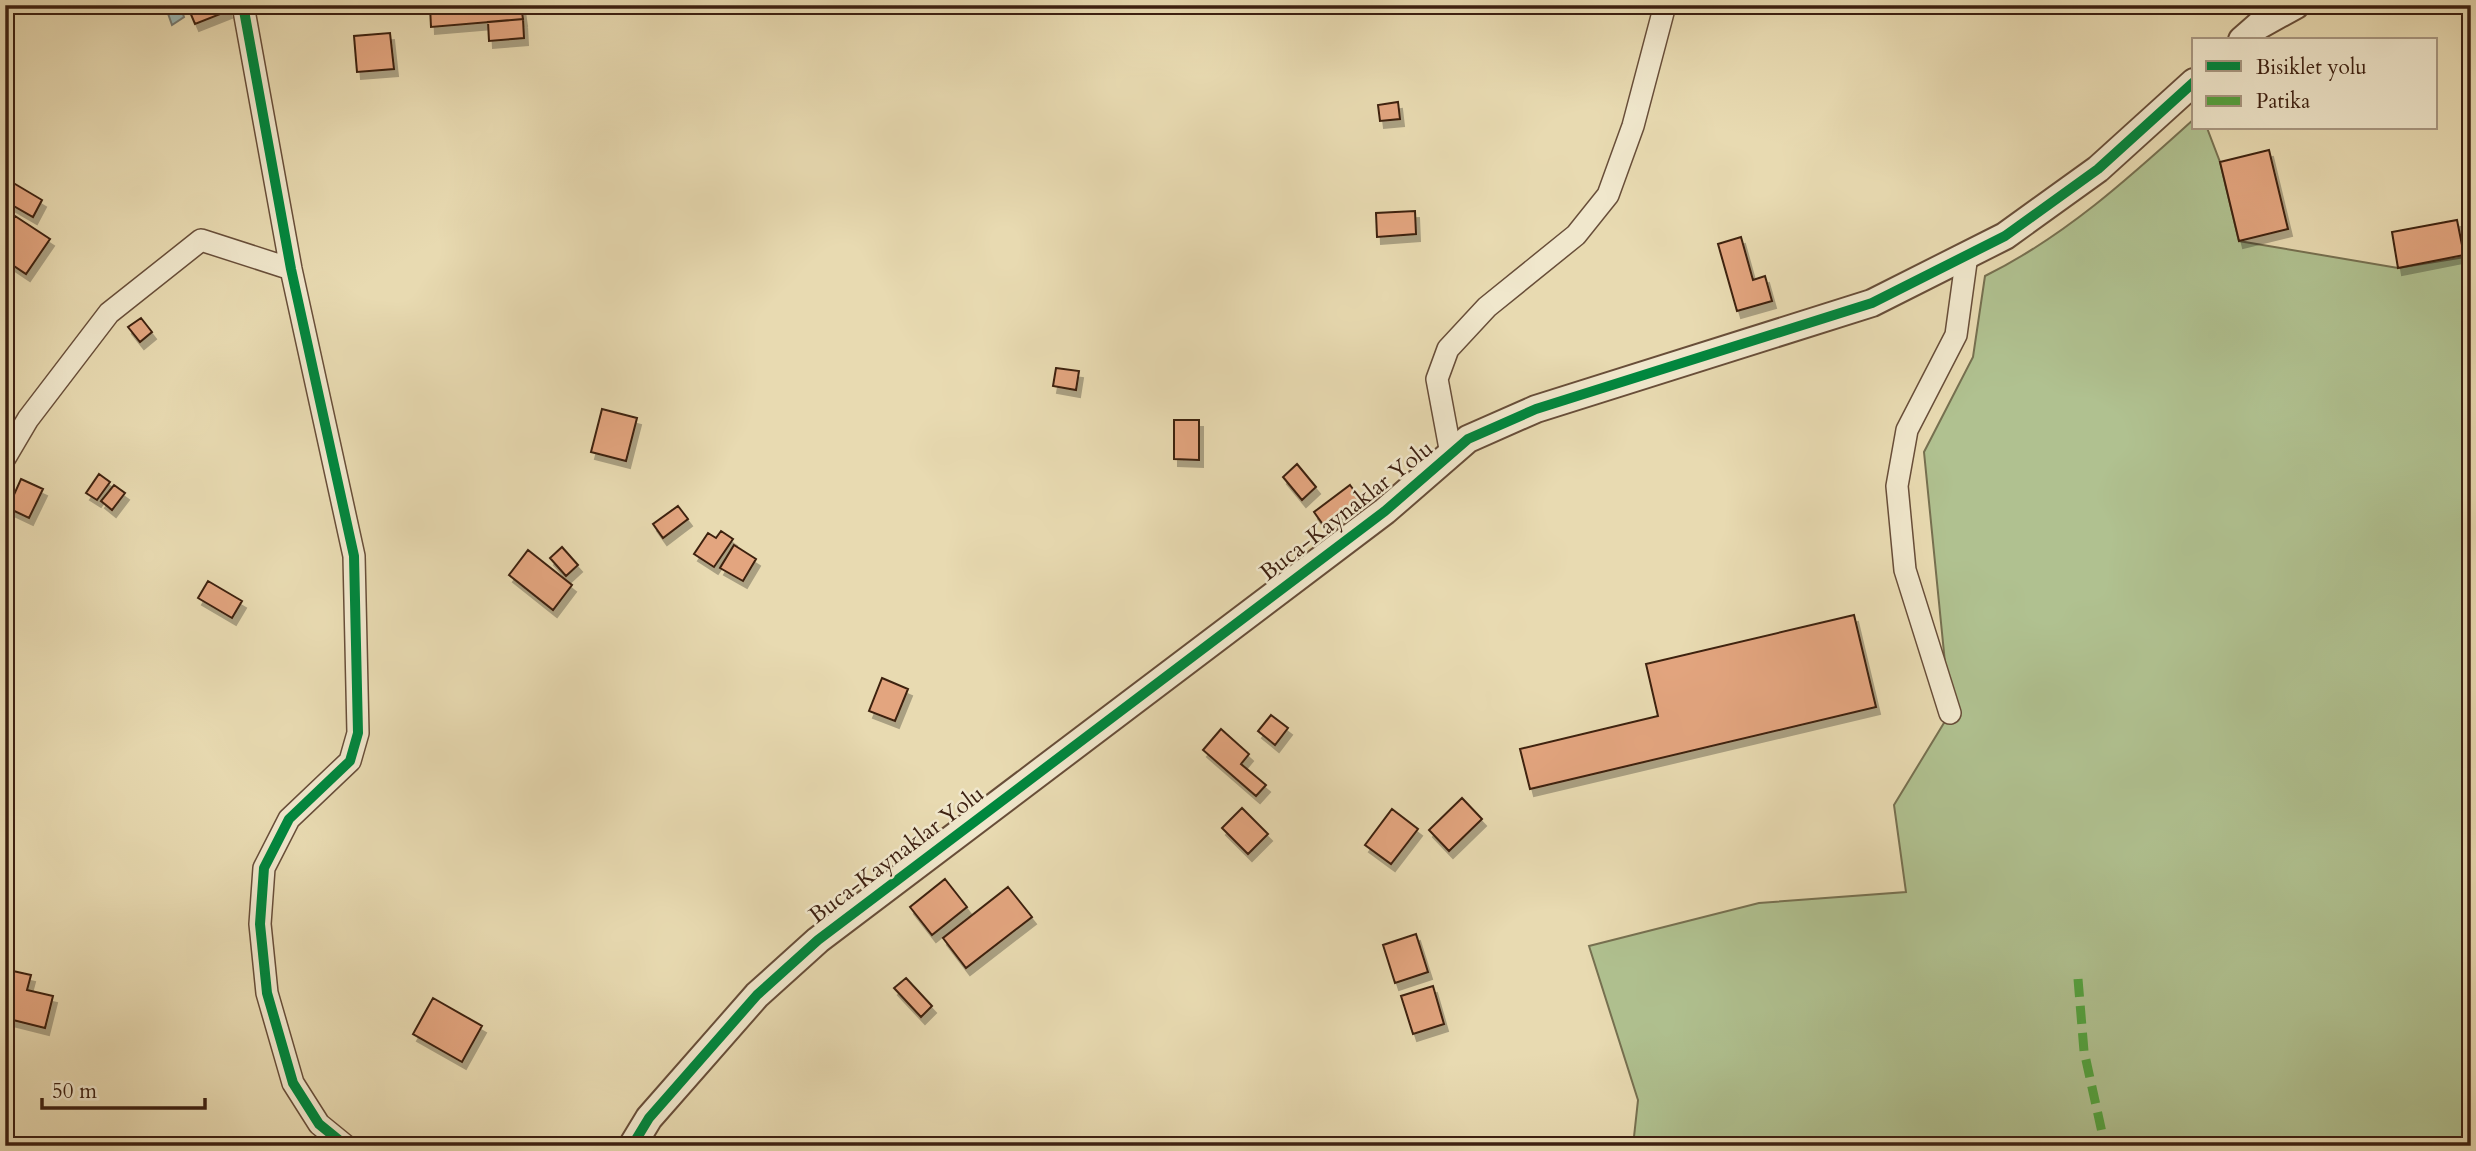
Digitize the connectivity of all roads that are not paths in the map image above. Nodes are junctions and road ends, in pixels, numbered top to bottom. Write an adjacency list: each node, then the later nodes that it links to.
1 (243, 5): 7 (street)
2 (1665, 5): 8 (street)
3 (2296, 5): 4 (street)
4 (2244, 38)
5 (2192, 84): 6 (street, Buca-Kaynaklar Yolu)
6 (1968, 255): 8 (street, Buca-Kaynaklar Yolu); 10 (street)
7 (291, 269): 9 (street); 11 (street)
8 (1451, 454): 12 (street, Buca-Kaynaklar Yolu)
9 (5, 458)
10 (1950, 713)
11 (346, 1146)
12 (632, 1146)

